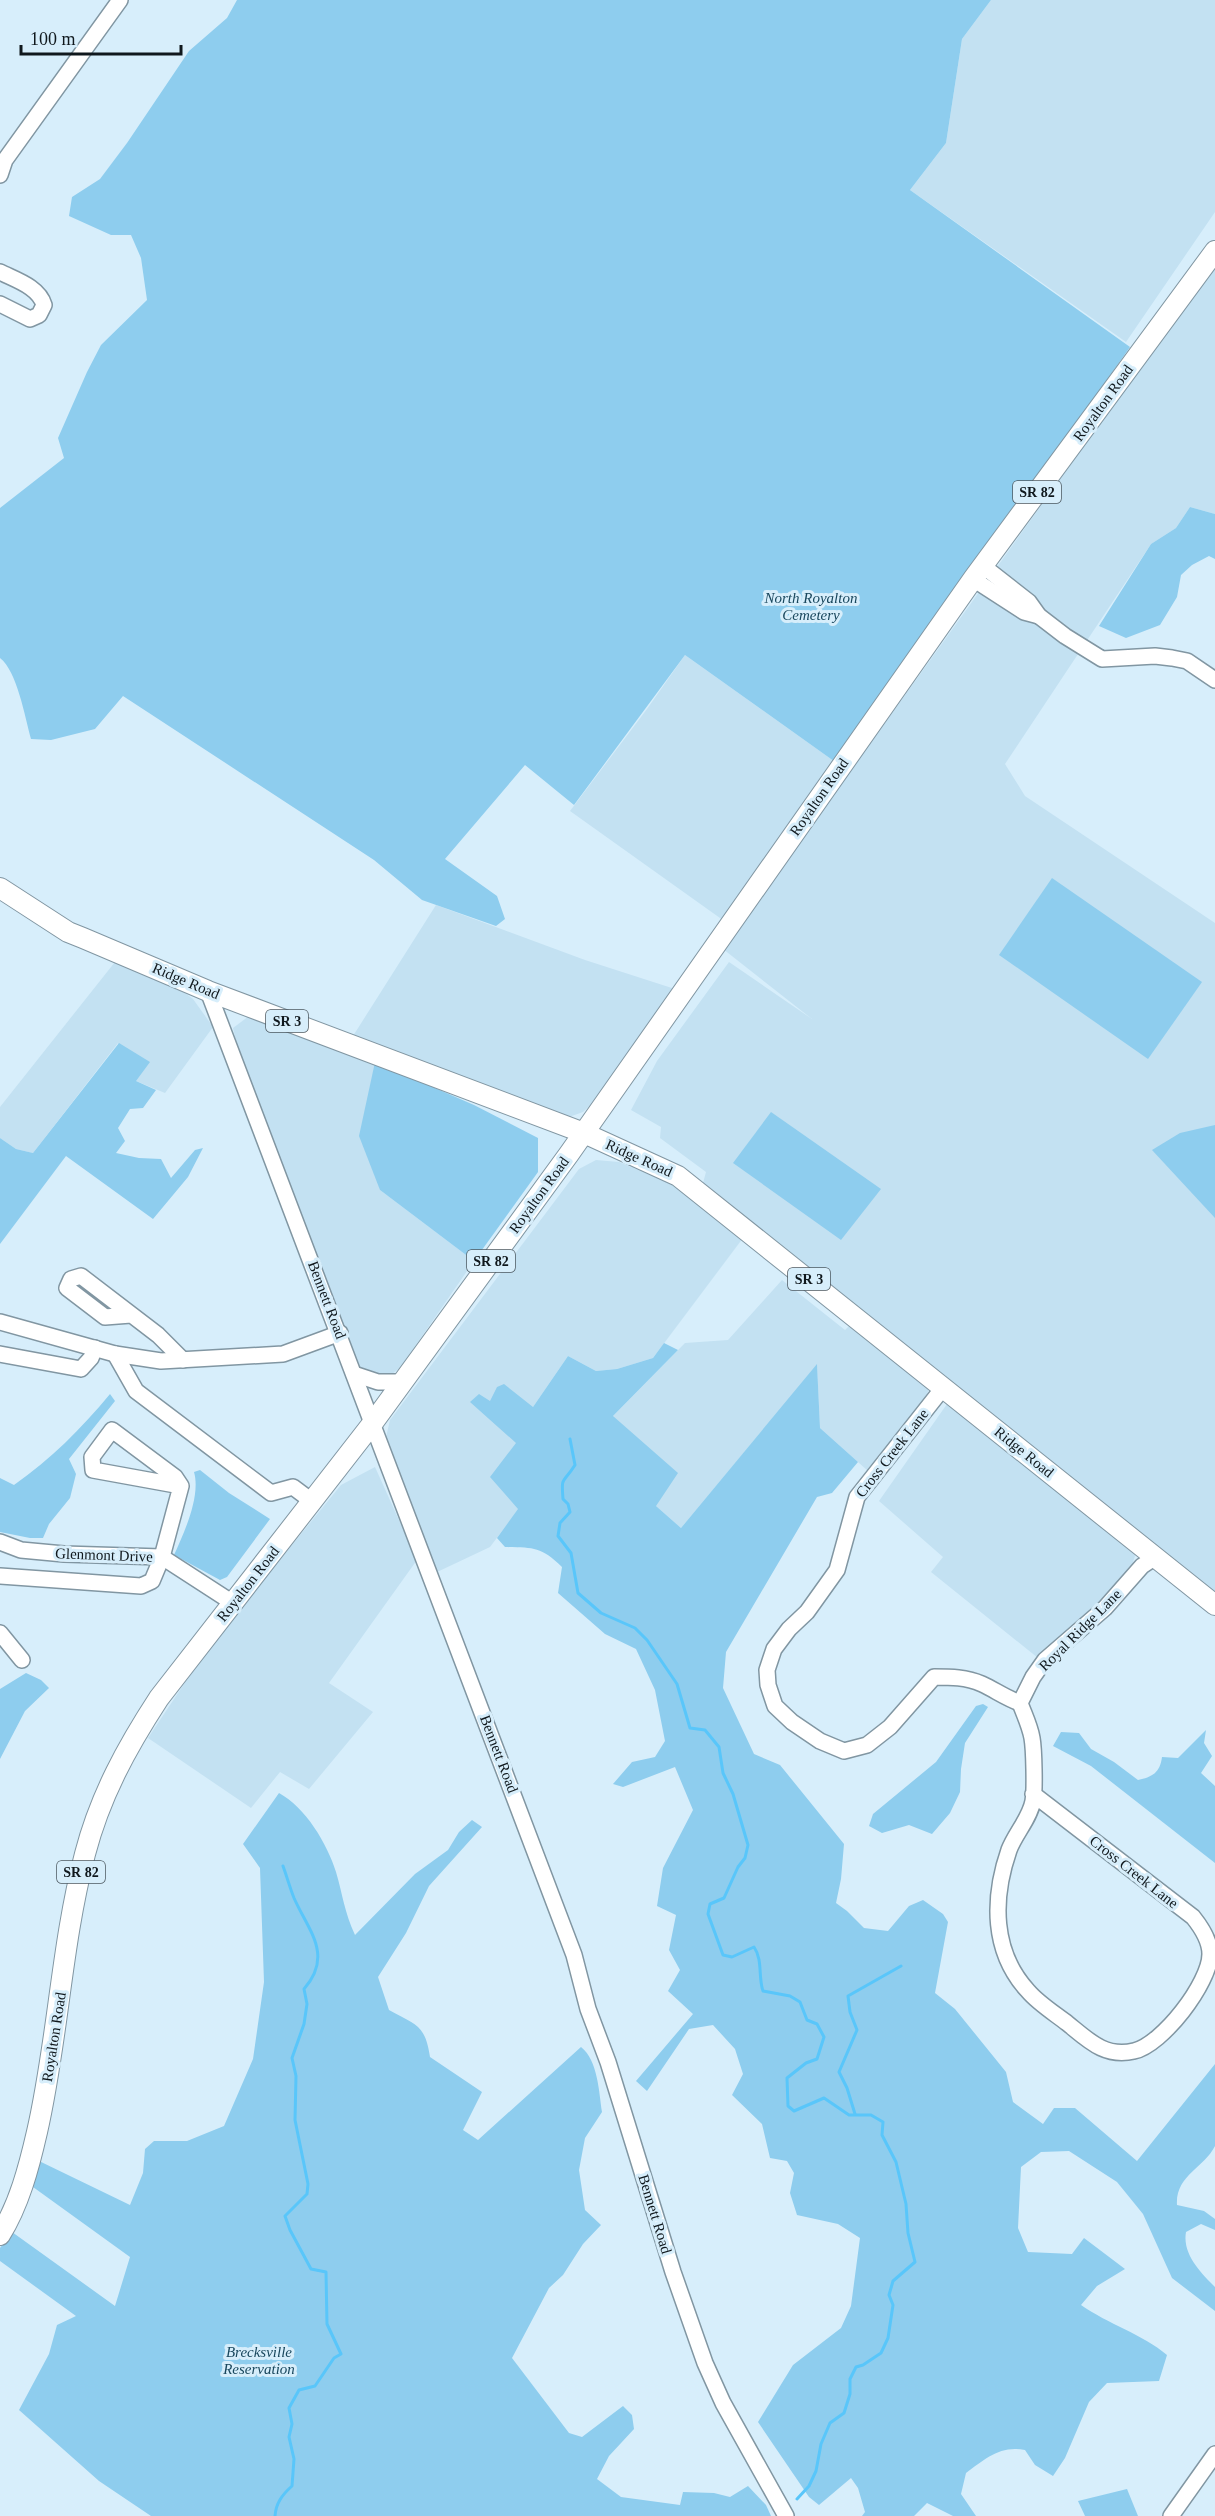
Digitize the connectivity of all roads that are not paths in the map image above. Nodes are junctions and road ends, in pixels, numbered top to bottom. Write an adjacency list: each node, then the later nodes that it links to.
1 (120, 0): 2 (street)
2 (0, 175)
3 (1215, 252): 6 (main road, Royalton Road / SR 82)
4 (0, 272): 5 (street)
5 (0, 304)
6 (978, 573): 7 (street); 10 (main road, Royalton Road / SR 82)
7 (1215, 680)
8 (0, 888): 9 (main road, Ridge Road / SR 3)
9 (208, 991): 10 (main road, Ridge Road / SR 3); 13 (street, Bennett Road)
10 (584, 1133): 19 (main road, Royalton Road / SR 82); 20 (main road, Ridge Road / SR 3)
11 (131, 1316): 17 (street)
12 (0, 1322): 14 (street)
13 (340, 1333): 17 (street); 18 (street, Bennett Road)
14 (95, 1348): 15 (street); 16 (street)
15 (0, 1354)
16 (115, 1354): 17 (street); 23 (street)
17 (183, 1360)
18 (354, 1374): 19 (street); 21 (street, Bennett Road)
19 (403, 1382): 21 (main road, Royalton Road / SR 82)
20 (943, 1388): 26 (main road, Ridge Road / SR 3); 32 (street, Cross Creek Lane)
21 (372, 1424): 23 (main road, Royalton Road / SR 82); 36 (street, Bennett Road)
22 (181, 1486): 22 (street); 25 (street)
23 (313, 1502): 28 (main road, Royalton Road / SR 82)
24 (0, 1542): 25 (street, Glenmont Drive)
25 (162, 1557): 27 (street); 28 (street, Glenmont Drive)
26 (1154, 1558): 29 (main road, Ridge Road / SR 3); 32 (street, Royal Ridge Lane)
27 (0, 1576)
28 (233, 1603): 34 (main road, Royalton Road / SR 82)
29 (1215, 1605)
30 (0, 1633): 31 (street)
31 (22, 1660)
32 (1020, 1703): 33 (street)
33 (1033, 1794): 33 (street, Cross Creek Lane)
34 (0, 2235)
35 (1215, 2454): 37 (street)
36 (786, 2516)
37 (1170, 2516)

